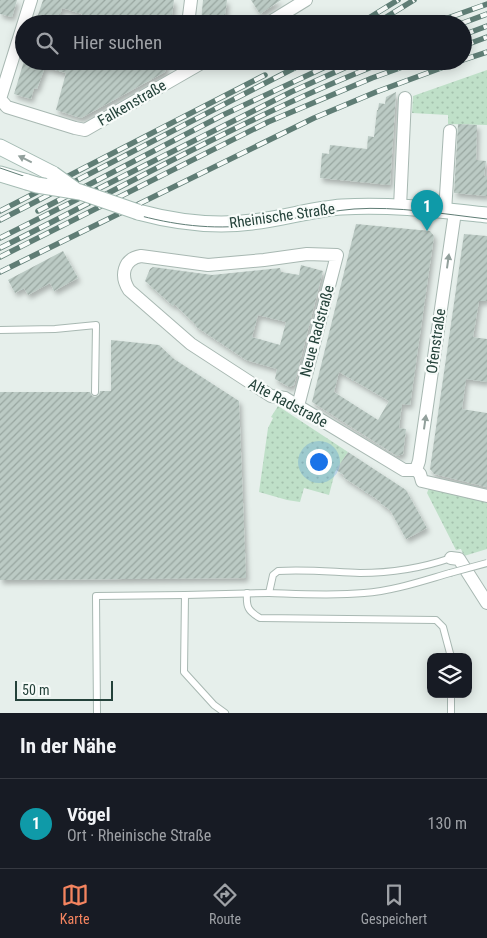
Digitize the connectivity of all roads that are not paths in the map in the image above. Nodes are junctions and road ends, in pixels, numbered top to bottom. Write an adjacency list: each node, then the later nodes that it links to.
1 (31, 0): 4 (street)
2 (191, 0): 5 (street)
3 (306, 0): 6 (street)
4 (26, 15)
5 (189, 15)
6 (281, 15)
7 (15, 51): 10 (street)
8 (181, 70): 10 (street, Falkenstraße)
9 (405, 98): 15 (street)
10 (0, 99)
11 (450, 131): 16 (street, Ofenstraße)
12 (0, 147): 14 (main road, Rheinische Straße, one-way to 12, bridge)
13 (0, 174): 14 (main road, Rheinische Straße, bridge)
14 (80, 192): 15 (main road, Rheinische Straße, bridge)
15 (400, 207): 16 (main road, Rheinische Straße)
16 (450, 212): 17 (main road, Rheinische Straße); 22 (street, Ofenstraße, one-way to 16)
17 (487, 216)
18 (337, 255): 21 (street, Neue Radstraße); 21 (street, Alte Radstraße)
19 (0, 330): 20 (lane)
20 (95, 392)
21 (298, 406): 22 (street, Alte Radstraße)
22 (416, 470): 23 (street, Alte Radstraße)
23 (487, 496)
24 (451, 558): 27 (lane); 29 (street)
25 (487, 563): 27 (lane, bridge)
26 (247, 593): 27 (lane); 28 (lane); 30 (lane)
27 (269, 593)
28 (186, 595): 32 (lane); 33 (lane)
29 (487, 603)
30 (450, 653)
31 (451, 698): 34 (lane)
32 (97, 713)
33 (225, 713)
34 (451, 713)

